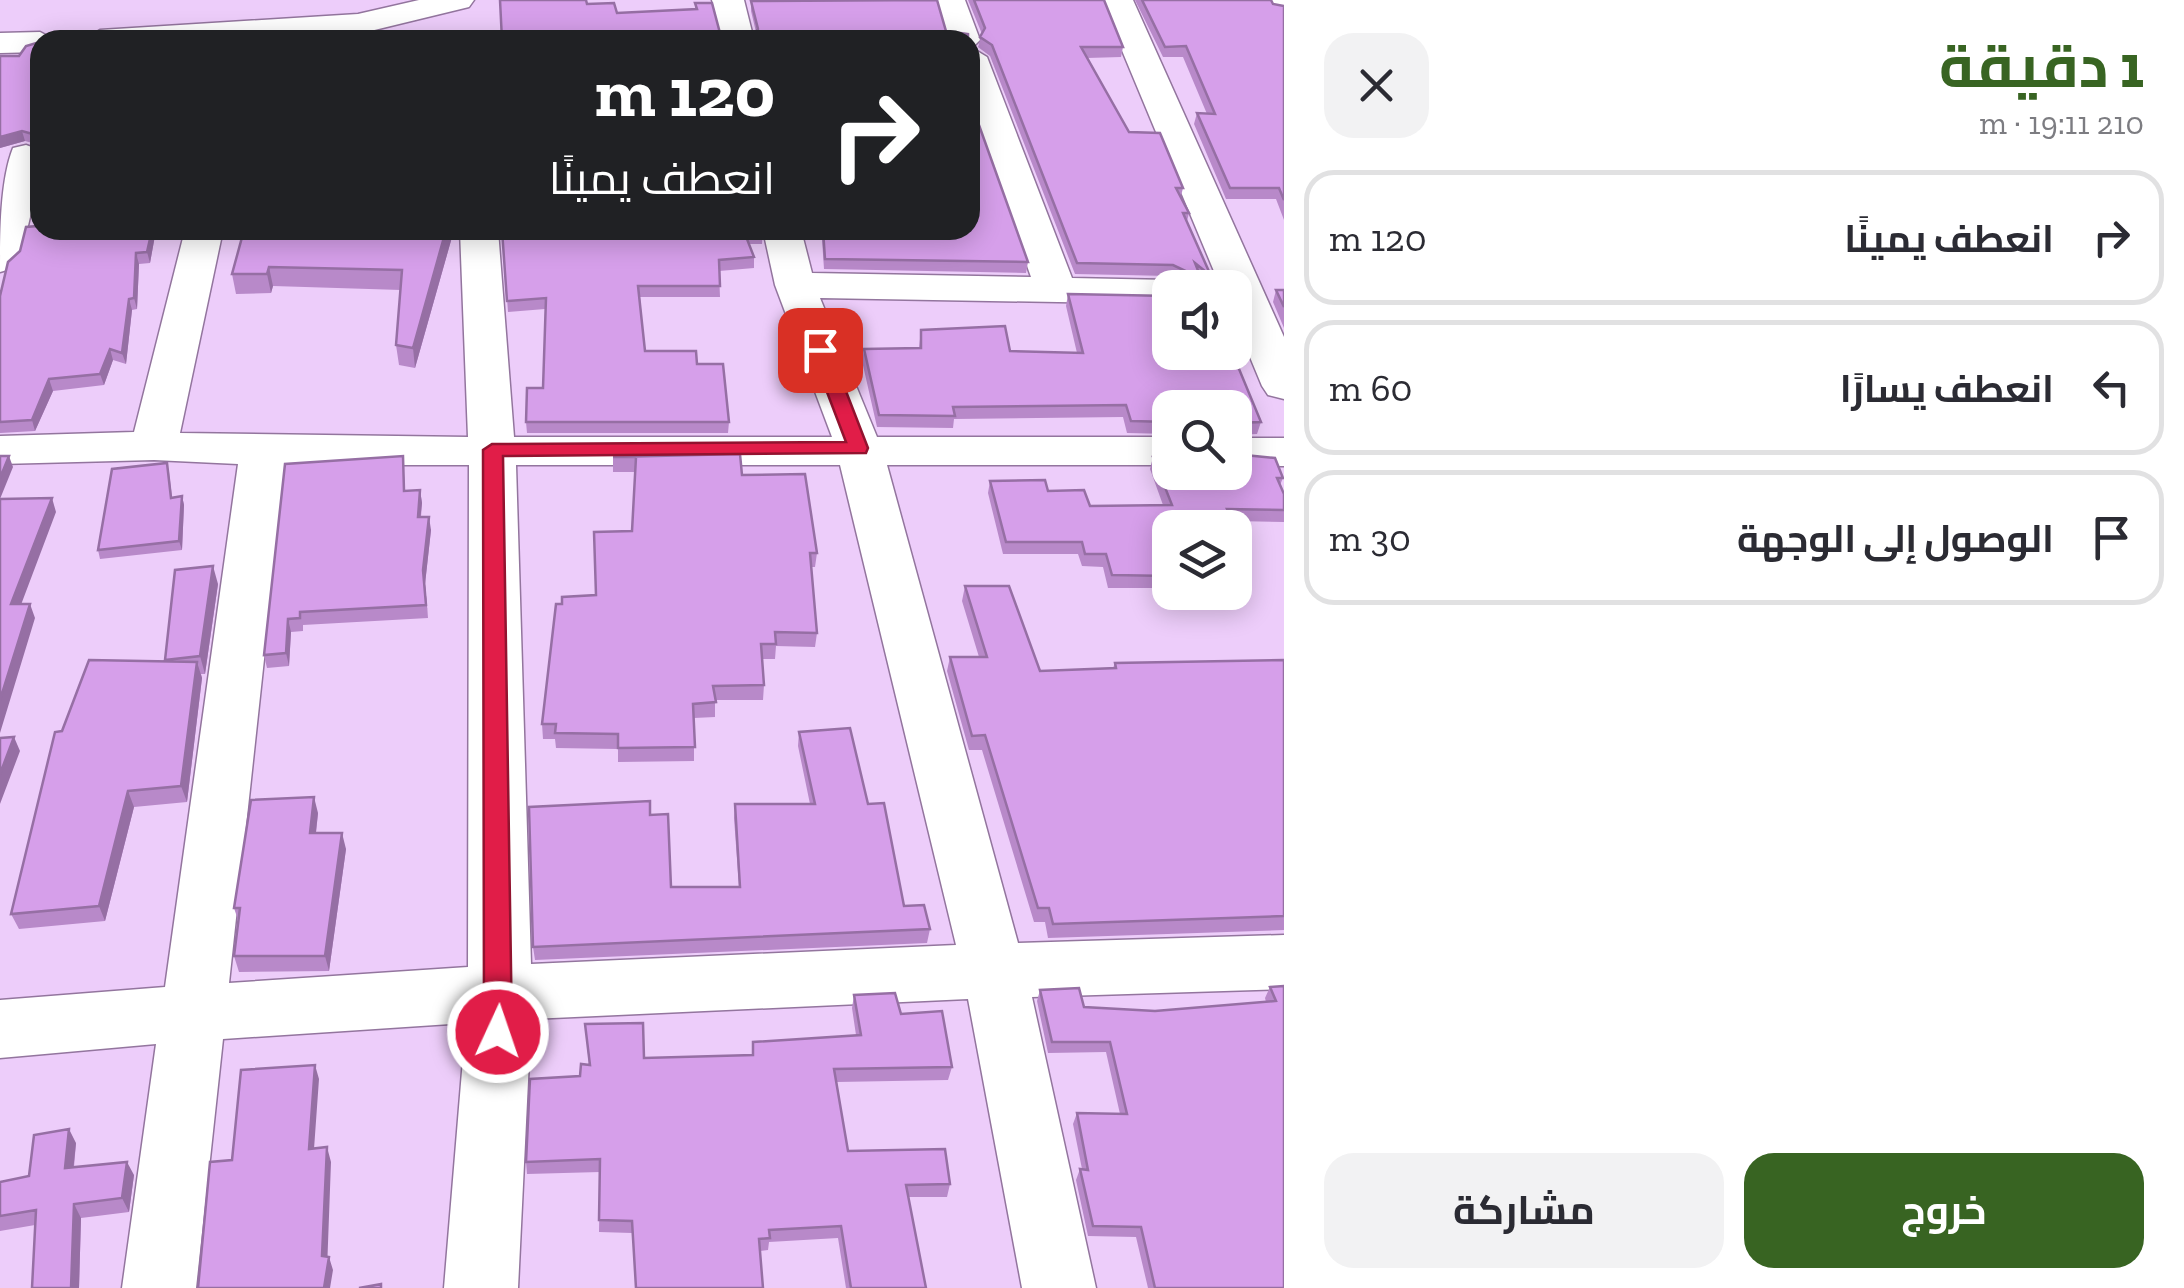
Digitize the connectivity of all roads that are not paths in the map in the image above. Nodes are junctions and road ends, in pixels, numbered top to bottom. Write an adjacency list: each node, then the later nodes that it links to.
1 (728, 0): 6 (street)
2 (949, 0): 7 (street)
3 (1117, 0): 16 (street)
4 (463, 9): 5 (street)
5 (308, 30)
6 (736, 30)
7 (960, 30)
8 (30, 42): 9 (street)
9 (0, 43)
10 (980, 84): 19 (street)
11 (22, 156): 15 (street)
12 (202, 240): 22 (street)
13 (480, 240): 25 (street)
14 (784, 240): 17 (street)
15 (0, 260)
16 (1232, 270)
17 (795, 285): 19 (street); 23 (street)
18 (1152, 292): 19 (street)
19 (1056, 293)
20 (1252, 316): 21 (street)
21 (1284, 386)
22 (154, 446): 24 (street); 26 (street)
23 (858, 448): 25 (street); 27 (street); 31 (street)
24 (0, 450)
25 (492, 450): 26 (street); 32 (street)
26 (263, 451): 33 (street)
27 (1152, 451)
28 (1252, 452): 29 (street)
29 (1284, 452)
30 (1284, 962): 31 (street)
31 (994, 970): 32 (street); 37 (street)
32 (500, 996): 33 (street); 36 (street)
33 (190, 1012): 34 (street); 35 (street)
34 (0, 1029)
35 (158, 1288)
36 (482, 1288)
37 (1059, 1288)

